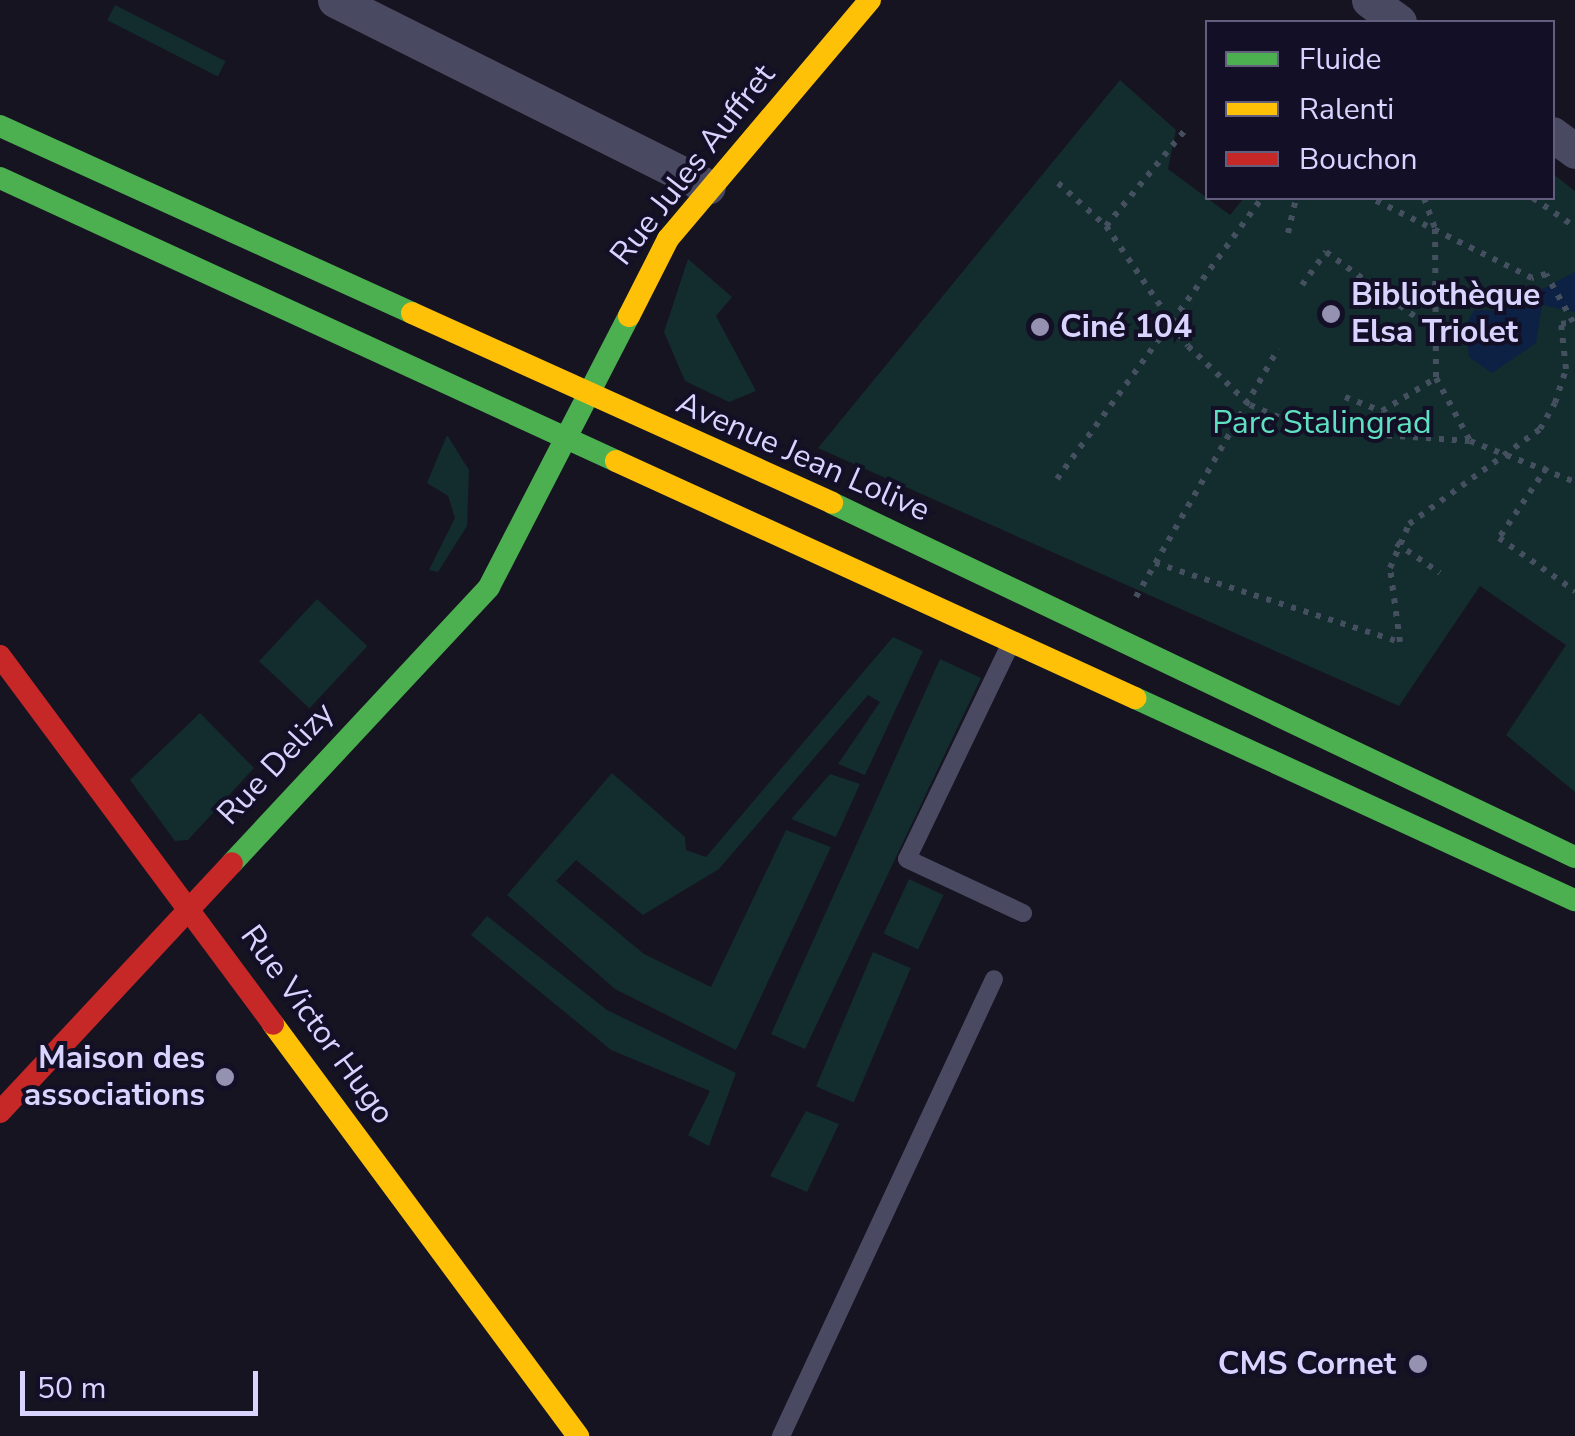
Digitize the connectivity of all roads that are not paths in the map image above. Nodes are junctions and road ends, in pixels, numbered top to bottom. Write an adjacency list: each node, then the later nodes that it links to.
1 (335, 0): 5 (street)
2 (870, 0): 5 (main road, Rue Jules Auffret)
3 (0, 126): 6 (main road, Avenue Jean Lolive)
4 (0, 178): 7 (main road)
5 (708, 187): 6 (main road, Rue Jules Auffret)
6 (588, 394): 7 (main road, Rue Jules Auffret); 10 (main road, Avenue Jean Lolive)
7 (568, 440): 8 (main road); 12 (main road, Rue Delizy)
8 (1013, 640): 11 (main road); 13 (lane)
9 (7, 682): 12 (main road, Rue Victor Hugo)
10 (1575, 857)
11 (1575, 900)
12 (188, 908): 15 (main road, Rue Delizy); 16 (main road, Rue Victor Hugo)
13 (1023, 913)
14 (994, 979): 17 (lane)
15 (0, 1112)
16 (578, 1436)
17 (781, 1436)

